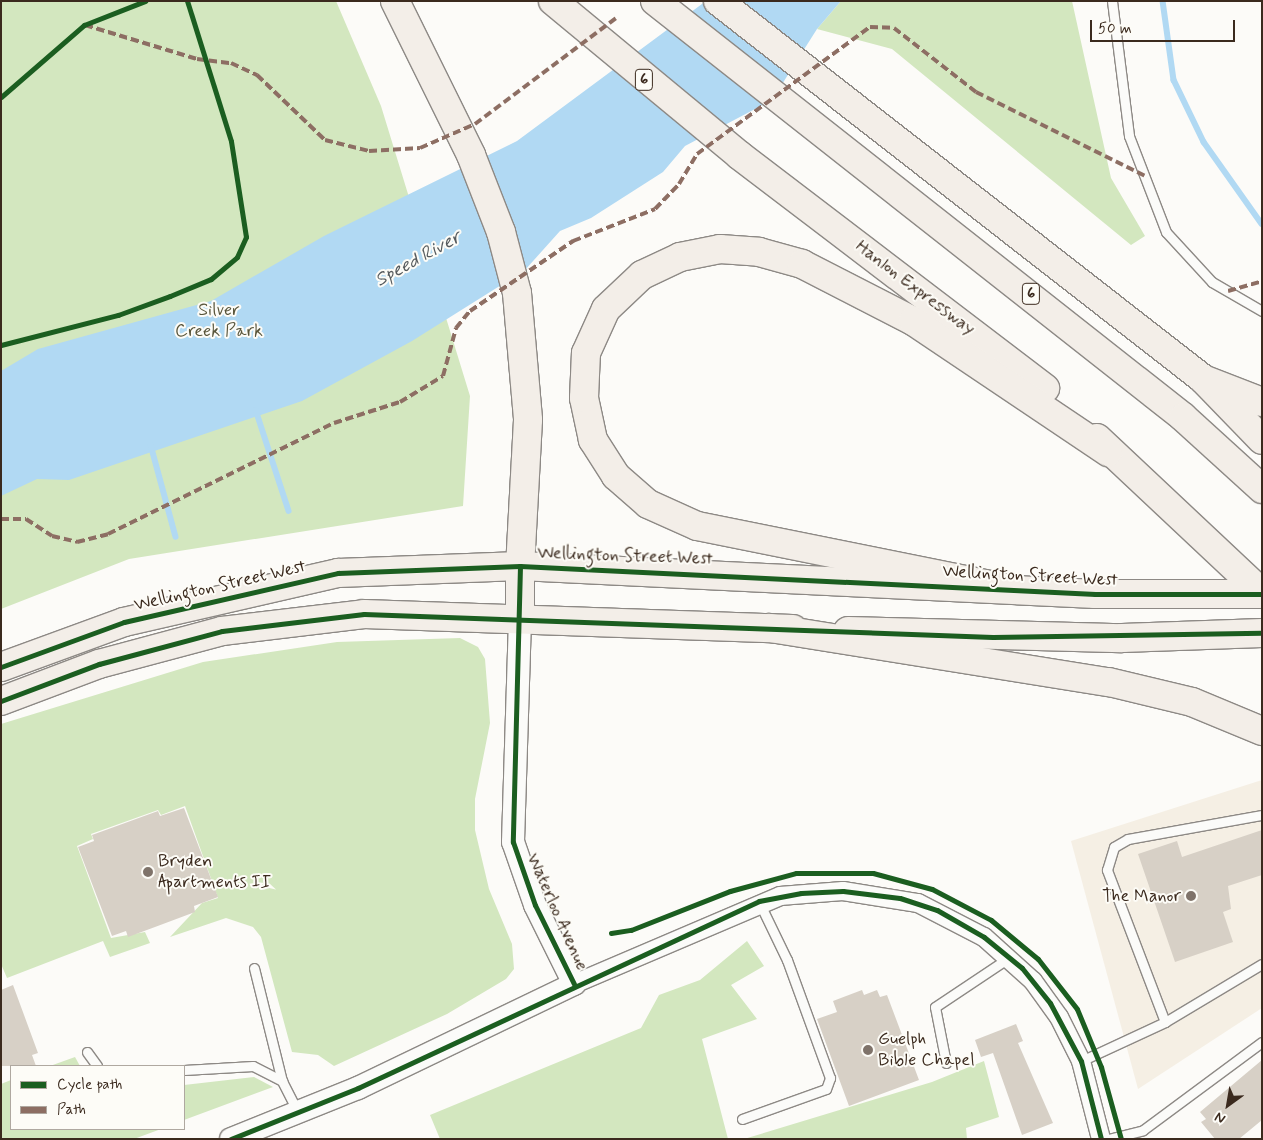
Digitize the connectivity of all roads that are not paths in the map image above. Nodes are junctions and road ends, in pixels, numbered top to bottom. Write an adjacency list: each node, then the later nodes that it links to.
1 (395, 1): 12 (main road, Waterloo Avenue)
2 (553, 1): 10 (main road, Hanlon Expressway / 6)
3 (655, 1): 11 (main road, 6)
4 (718, 1): 7 (main road)
5 (1112, 1): 6 (lane)
6 (1262, 311)
7 (1202, 378): 8 (main road); 9 (main road)
8 (1262, 402)
9 (1262, 440)
10 (1108, 452): 13 (main road); 14 (main road, Hanlon Expressway / 6)
11 (1262, 489)
12 (520, 566): 13 (main road, Wellington Street West); 15 (main road, Waterloo Avenue); 18 (main road, Wellington Street West)
13 (1010, 589): 14 (main road, Wellington Street West)
14 (1262, 594)
15 (520, 618): 16 (main road); 19 (main road); 26 (street, Waterloo Avenue)
16 (770, 628): 17 (main road); 20 (main road)
17 (1262, 633)
18 (1, 667)
19 (1, 701)
20 (1262, 731)
21 (1262, 815): 27 (lane)
22 (759, 901): 23 (street); 26 (street); 36 (lane)
23 (1011, 957): 30 (street); 31 (lane)
24 (1262, 964): 27 (lane)
25 (254, 968): 34 (lane)
26 (574, 984): 35 (street, Waterloo Avenue)
27 (1165, 1022): 30 (lane)
28 (1262, 1042): 39 (lane)
29 (87, 1052): 32 (lane)
30 (1081, 1061): 38 (street)
31 (946, 1063)
32 (96, 1065)
33 (185, 1070): 34 (lane)
34 (282, 1081): 35 (lane)
35 (299, 1113): 37 (street, Waterloo Avenue)
36 (742, 1119)
37 (231, 1139)
38 (1101, 1139)
39 (1108, 1139)

